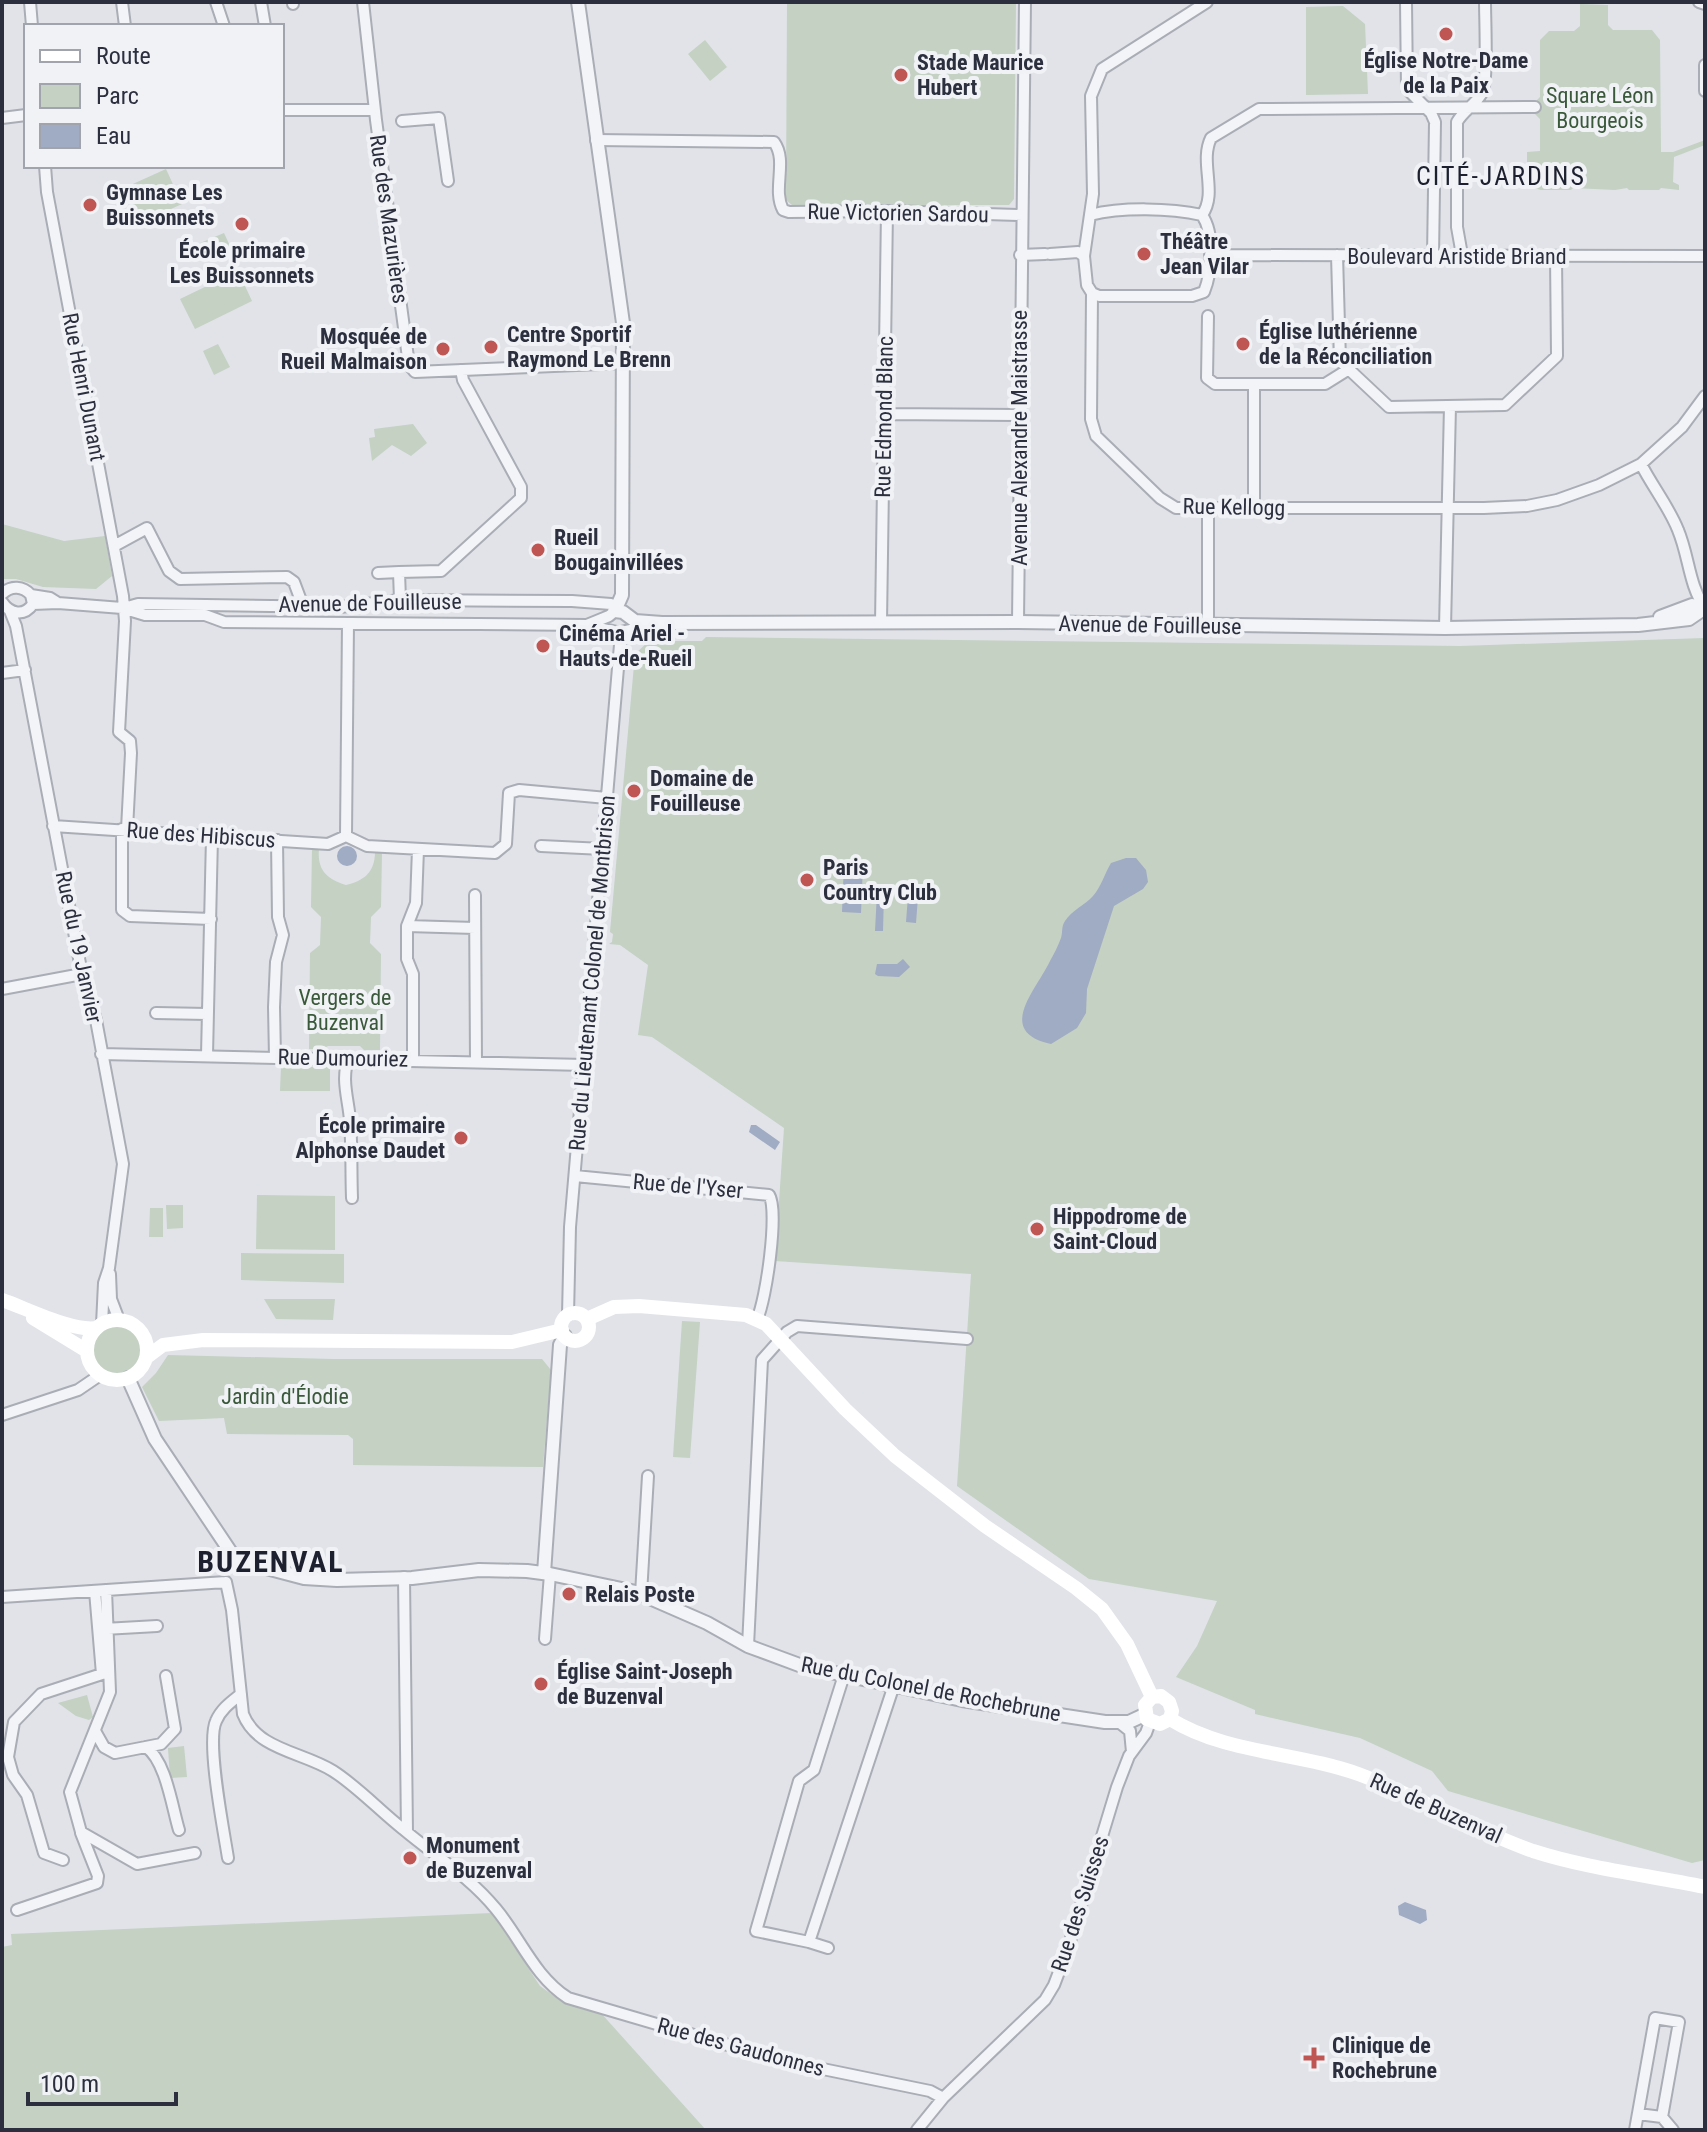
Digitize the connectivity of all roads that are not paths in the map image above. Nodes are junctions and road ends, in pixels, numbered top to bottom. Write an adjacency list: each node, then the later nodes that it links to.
1 (30, 2): 13 (street)
2 (122, 2): 14 (street)
3 (216, 2): 15 (street)
4 (261, 2): 16 (street)
5 (363, 2): 23 (street)
6 (578, 2): 27 (street)
7 (1025, 2): 31 (street, Avenue Alexandre Maistrasse)
8 (1207, 2): 32 (street, Rue Kellogg)
9 (1406, 2): 19 (street)
10 (1485, 2): 20 (street)
11 (1699, 2): 12 (street)
12 (1705, 4)
13 (32, 24)
14 (125, 24)
15 (223, 24)
16 (265, 24)
17 (1705, 65): 18 (street)
18 (1705, 91)
19 (1425, 107): 20 (street); 33 (street); 39 (street)
20 (1471, 107): 21 (street); 37 (street)
21 (1535, 107)
22 (284, 110): 23 (street, Rue des Mazurières)
23 (374, 110): 46 (street, Rue des Mazurières)
24 (24, 115): 25 (street)
25 (2, 118)
26 (402, 121): 29 (street, Rue des Mazurières)
27 (596, 140): 30 (street, Rue Victorien Sardou); 44 (street)
28 (45, 168): 56 (street, Rue Henri Dunant)
29 (448, 181)
30 (887, 211): 31 (street, Rue Victorien Sardou); 50 (street, Rue Edmond Blanc)
31 (1022, 215): 34 (street, Avenue Alexandre Maistrasse)
32 (1090, 215): 33 (street); 38 (street, Rue Kellogg)
33 (1202, 215): 35 (street)
34 (1020, 255): 38 (street); 51 (street, Avenue Alexandre Maistrasse)
35 (1210, 255): 36 (street, Boulevard Aristide Briand); 42 (street)
36 (1337, 255): 39 (street, Boulevard Aristide Briand); 45 (street)
37 (1462, 255): 39 (street, Boulevard Aristide Briand); 40 (street, Boulevard Aristide Briand)
38 (1084, 256): 43 (street, Rue Kellogg)
39 (1433, 256)
40 (1556, 256): 41 (street, Boulevard Aristide Briand); 49 (street)
41 (1705, 256)
42 (1204, 292): 43 (street); 47 (street)
43 (1092, 293): 53 (street, Rue Kellogg)
44 (623, 363): 46 (street, Rue des Mazurières); 65 (street)
45 (1349, 369): 47 (street); 49 (street)
46 (461, 370): 57 (street)
47 (1254, 385): 54 (street)
48 (1705, 396): 52 (street, Rue Kellogg)
49 (1450, 406): 55 (street)
50 (884, 414): 51 (street); 71 (street, Rue Edmond Blanc)
51 (1019, 415): 68 (street, Avenue Alexandre Maistrasse)
52 (1641, 464): 55 (street, Rue Kellogg); 64 (street)
53 (1208, 508): 54 (street, Rue Kellogg); 73 (street)
54 (1254, 508): 55 (street, Rue Kellogg)
55 (1447, 509): 74 (street)
56 (114, 546): 62 (street); 63 (street, Rue Henri Dunant)
57 (399, 572): 58 (street); 61 (street)
58 (378, 573)
59 (2, 594): 60 (street, Avenue de Fouilleuse); 66 (street, Rue du 19 Janvier)
60 (32, 600): 63 (street, Avenue de Fouilleuse); 66 (street)
61 (400, 600): 62 (street, Avenue de Fouilleuse); 65 (street, Avenue de Fouilleuse)
62 (303, 606): 63 (street, Avenue de Fouilleuse)
63 (122, 608): 69 (street, Avenue de Fouilleuse); 80 (street, Rue Henri Dunant)
64 (1705, 608): 74 (street, Avenue de Fouilleuse)
65 (615, 611): 67 (street, Avenue de Fouilleuse); 72 (street, Avenue de Fouilleuse); 75 (street)
66 (15, 612): 76 (street, Rue du 19 Janvier)
67 (635, 621): 70 (street, Avenue de Fouilleuse); 75 (street)
68 (1018, 622): 71 (street, Avenue de Fouilleuse); 73 (street, Avenue de Fouilleuse)
69 (348, 623): 72 (street, Avenue de Fouilleuse); 81 (street)
70 (662, 623): 71 (street, Avenue de Fouilleuse); 75 (street, Avenue de Fouilleuse)
71 (881, 623)
72 (587, 625): 75 (street, Avenue de Fouilleuse)
73 (1208, 626): 74 (street, Avenue de Fouilleuse)
74 (1445, 628)
75 (621, 633): 78 (street, Rue du Lieutenant Colonel de Montbrison)
76 (25, 670): 77 (street); 79 (street, Rue du 19 Janvier)
77 (2, 673)
78 (607, 798): 85 (street); 86 (street, Rue du Lieutenant Colonel de Montbrison)
79 (53, 826): 80 (street, Rue des Hibiscus); 91 (street, Rue du 19 Janvier)
80 (124, 829): 82 (street, Rue des Hibiscus); 88 (street, Rue Henri Dunant)
81 (346, 836): 83 (street, Rue des Hibiscus); 85 (street)
82 (212, 837): 83 (street, Rue des Hibiscus); 88 (street)
83 (277, 840): 97 (street)
84 (541, 846): 86 (street)
85 (418, 849): 89 (street)
86 (603, 849): 101 (street, Rue du Lieutenant Colonel de Montbrison)
87 (475, 895): 90 (street)
88 (211, 919): 94 (street)
89 (407, 926): 90 (street); 99 (street)
90 (475, 928): 100 (street)
91 (82, 974): 92 (street); 95 (street, Rue du 19 Janvier)
92 (2, 989)
93 (156, 1013): 94 (street)
94 (207, 1014): 96 (street)
95 (101, 1054): 96 (street, Rue Dumouriez); 104 (street, Rue du 19 Janvier)
96 (207, 1055): 97 (street, Rue Dumouriez)
97 (275, 1057): 98 (street, Rue Dumouriez)
98 (349, 1058): 99 (street, Rue Dumouriez); 103 (street)
99 (413, 1059): 100 (street, Rue Dumouriez)
100 (476, 1062): 101 (street, Rue Dumouriez)
101 (585, 1065): 102 (street, Rue du Lieutenant Colonel de Montbrison)
102 (575, 1176): 106 (street, Rue du Lieutenant Colonel de Montbrison); 108 (street, Rue de l'Yser)
103 (352, 1198)
104 (109, 1268): 109 (street, Rue du 19 Janvier); 110 (street, Rue du 19 Janvier)
105 (2, 1300): 110 (main road); 116 (main road)
106 (568, 1315): 107 (main road); 112 (main road)
107 (587, 1319): 108 (main road); 112 (main road)
108 (757, 1319): 113 (main road)
109 (119, 1320): 110 (main road); 111 (main road)
110 (99, 1326): 116 (main road)
111 (141, 1331): 115 (main road); 117 (main road)
112 (563, 1333): 115 (main road); 123 (street)
113 (781, 1338): 114 (street); 132 (street); 138 (main road)
114 (967, 1339)
115 (203, 1340): 117 (main road)
116 (87, 1351): 118 (main road)
117 (147, 1357): 119 (main road)
118 (100, 1375): 119 (main road); 120 (street)
119 (128, 1378): 122 (street)
120 (2, 1415)
121 (648, 1476): 127 (street)
122 (240, 1566): 124 (street, Rue du Colonel de Rochebrune); 125 (street)
123 (547, 1573): 124 (street, Rue du Colonel de Rochebrune); 127 (street, Rue du Colonel de Rochebrune); 131 (street)
124 (404, 1577): 147 (street)
125 (226, 1582): 126 (street); 137 (street)
126 (101, 1590): 128 (street); 130 (street)
127 (641, 1594): 132 (street, Rue du Colonel de Rochebrune)
128 (2, 1597)
129 (157, 1626): 130 (street)
130 (103, 1629): 133 (street)
131 (545, 1639)
132 (748, 1646): 134 (street, Rue du Colonel de Rochebrune)
133 (106, 1674): 142 (street); 150 (street)
134 (844, 1675): 136 (street, Rue du Colonel de Rochebrune); 153 (street)
135 (166, 1676): 143 (street)
136 (894, 1685): 141 (street, Rue du Colonel de Rochebrune); 153 (street)
137 (241, 1694): 147 (street); 149 (street)
138 (1152, 1697): 139 (main road); 140 (main road)
139 (1147, 1719): 140 (main road); 141 (street, Rue du Colonel de Rochebrune); 144 (street, Rue des Suisses)
140 (1170, 1719): 151 (main road, Rue de Buzenval)
141 (1120, 1723): 144 (street)
142 (95, 1731): 143 (street); 146 (street)
143 (146, 1747): 145 (street)
144 (1132, 1752): 155 (street, Rue des Suisses)
145 (179, 1830)
146 (81, 1832): 148 (street); 152 (street)
147 (407, 1832): 155 (street, Rue des Gaudonnes)
148 (195, 1853)
149 (228, 1858)
150 (63, 1860)
151 (1705, 1887)
152 (17, 1910)
153 (809, 1942): 154 (street)
154 (828, 1948)
155 (943, 2098): 158 (street, Rue des Suisses)
156 (1638, 2114): 157 (street); 157 (street); 159 (street)
157 (1662, 2117): 160 (street)
158 (917, 2130)
159 (1635, 2130)
160 (1673, 2130)

